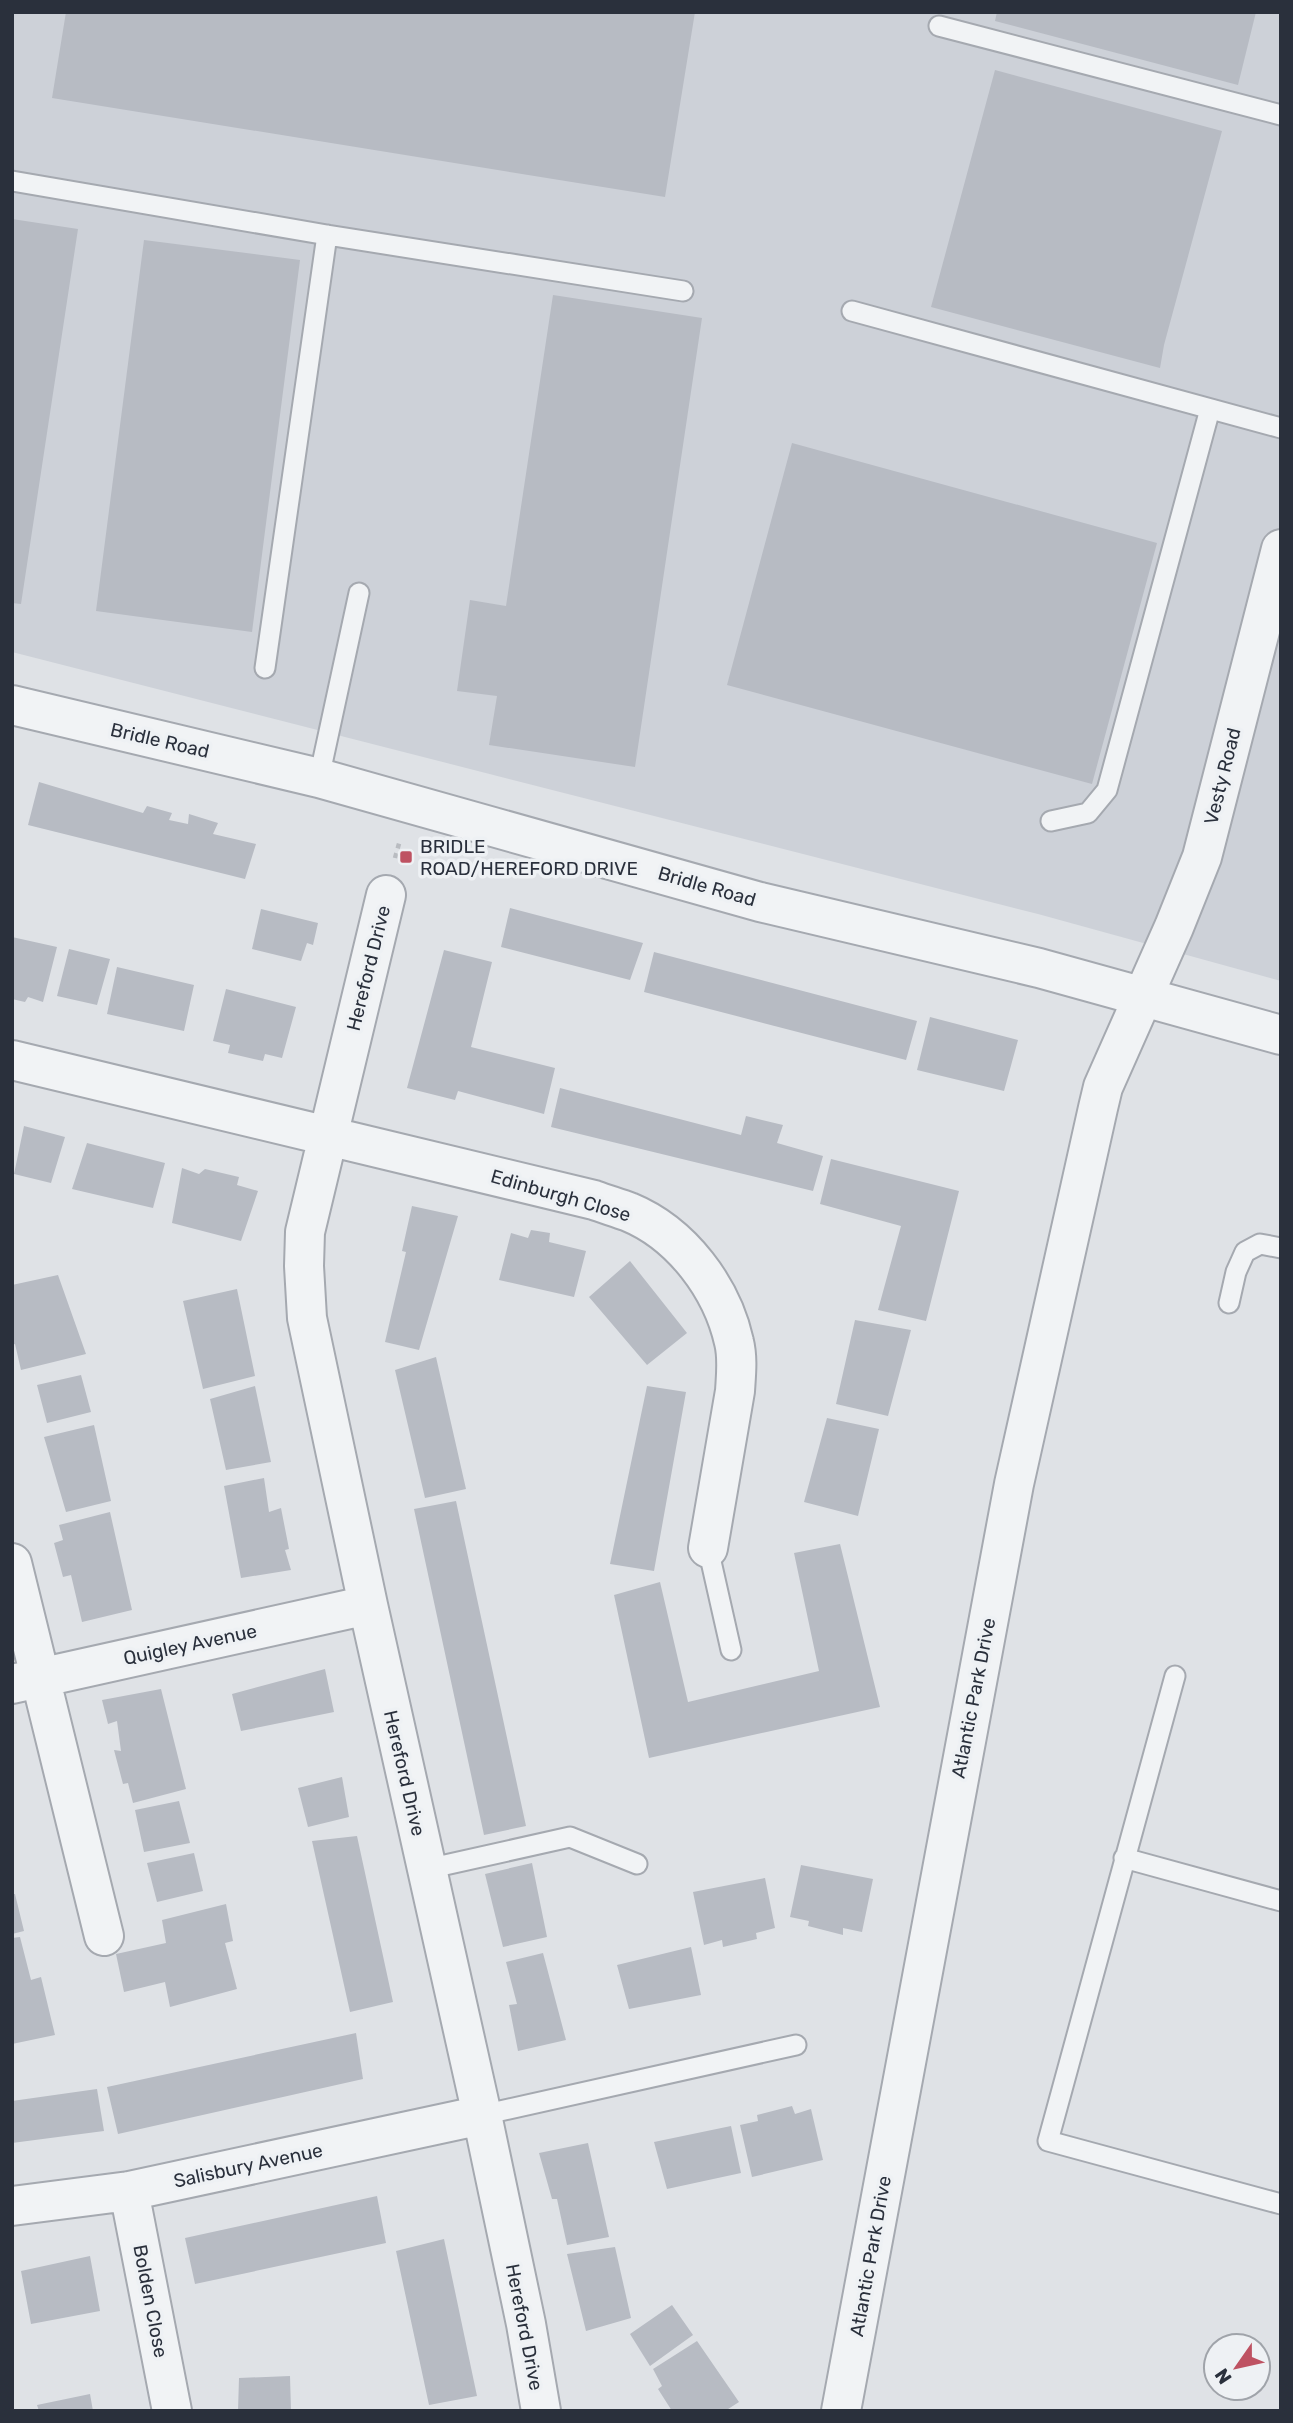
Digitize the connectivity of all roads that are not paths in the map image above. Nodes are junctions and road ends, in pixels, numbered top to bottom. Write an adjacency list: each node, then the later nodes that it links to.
1 (939, 26): 2 (lane)
2 (1281, 115)
3 (12, 181): 4 (lane)
4 (327, 235): 5 (lane); 11 (lane)
5 (684, 291)
6 (852, 311): 7 (lane)
7 (1210, 409): 8 (lane); 14 (lane)
8 (1281, 428)
9 (1281, 549): 16 (street, Vesty Road)
10 (359, 593): 13 (lane)
11 (265, 668)
12 (12, 705): 13 (street, Bridle Road)
13 (319, 778): 16 (street, Bridle Road)
14 (1051, 821)
15 (386, 895): 19 (street, Hereford Drive)
16 (1143, 996): 17 (street, Bridle Road); 40 (street, Atlantic Park Drive)
17 (1281, 1035)
18 (12, 1060): 19 (street)
19 (327, 1135): 22 (street, Edinburgh Close); 24 (street, Hereford Drive)
20 (1281, 1248): 21 (lane)
21 (1228, 1303)
22 (708, 1548): 25 (lane)
23 (12, 1563): 27 (street)
24 (368, 1605): 27 (street, Quigley Avenue); 30 (street, Hereford Drive)
25 (732, 1650)
26 (1175, 1676): 28 (lane)
27 (26, 1681): 32 (street)
28 (1124, 1858): 31 (lane); 36 (lane)
29 (637, 1864): 30 (lane)
30 (427, 1869): 34 (street, Hereford Drive)
31 (1281, 1901)
32 (104, 1936)
33 (796, 2045): 34 (lane)
34 (482, 2115): 35 (street, Salisbury Avenue); 39 (street, Hereford Drive)
35 (129, 2191): 37 (street, Salisbury Avenue); 38 (street, Bolden Close)
36 (1281, 2204)
37 (12, 2206)
38 (172, 2411)
39 (541, 2411)
40 (841, 2411)

